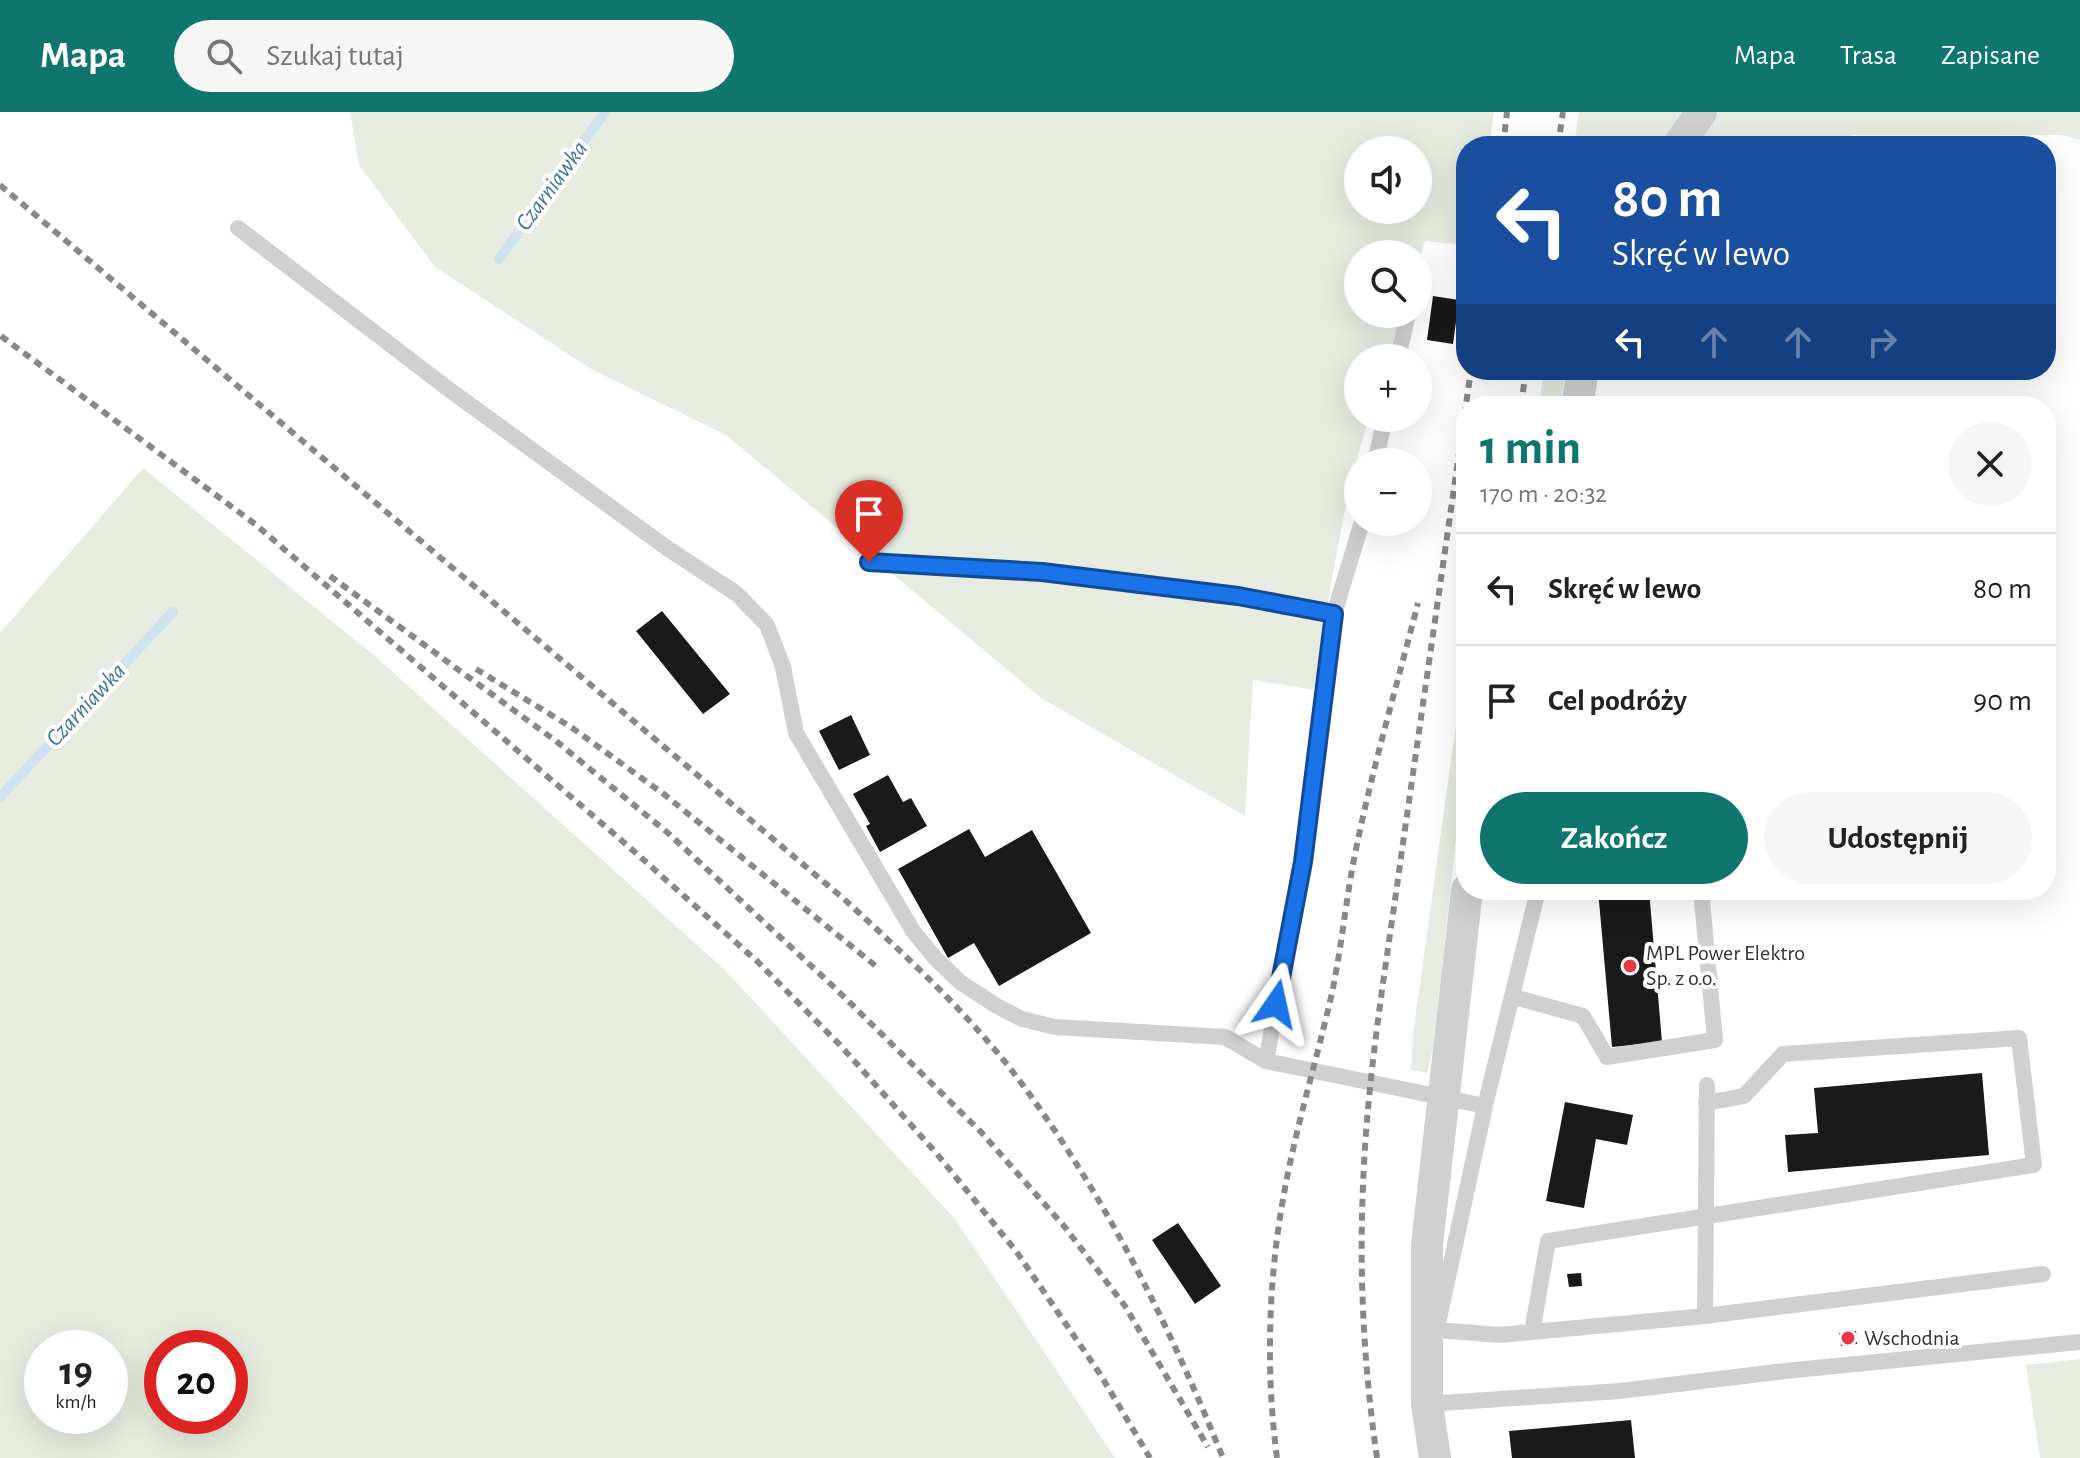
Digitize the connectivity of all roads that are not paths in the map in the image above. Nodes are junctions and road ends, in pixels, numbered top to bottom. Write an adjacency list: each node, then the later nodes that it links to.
1 (1701, 112): 2 (street)
2 (1685, 136)
3 (238, 228): 11 (lane)
4 (1358, 536): 6 (lane)
5 (869, 562): 6 (lane)
6 (1334, 614): 11 (lane)
7 (1466, 900): 13 (street)
8 (1536, 900): 10 (lane)
9 (1702, 900): 10 (lane)
10 (1514, 997): 15 (lane)
11 (1266, 1061): 13 (lane)
12 (1707, 1085): 14 (lane)
13 (1444, 1097): 15 (lane); 22 (street)
14 (1706, 1103): 16 (lane); 16 (lane)
15 (1485, 1106): 19 (lane)
16 (1706, 1214): 18 (lane); 20 (lane)
17 (2043, 1274): 18 (lane)
18 (1705, 1316): 20 (lane)
19 (1437, 1330): 20 (lane); 22 (lane)
20 (1532, 1332)
21 (2080, 1342): 22 (lane)
22 (1427, 1404): 23 (street)
23 (1435, 1458)

